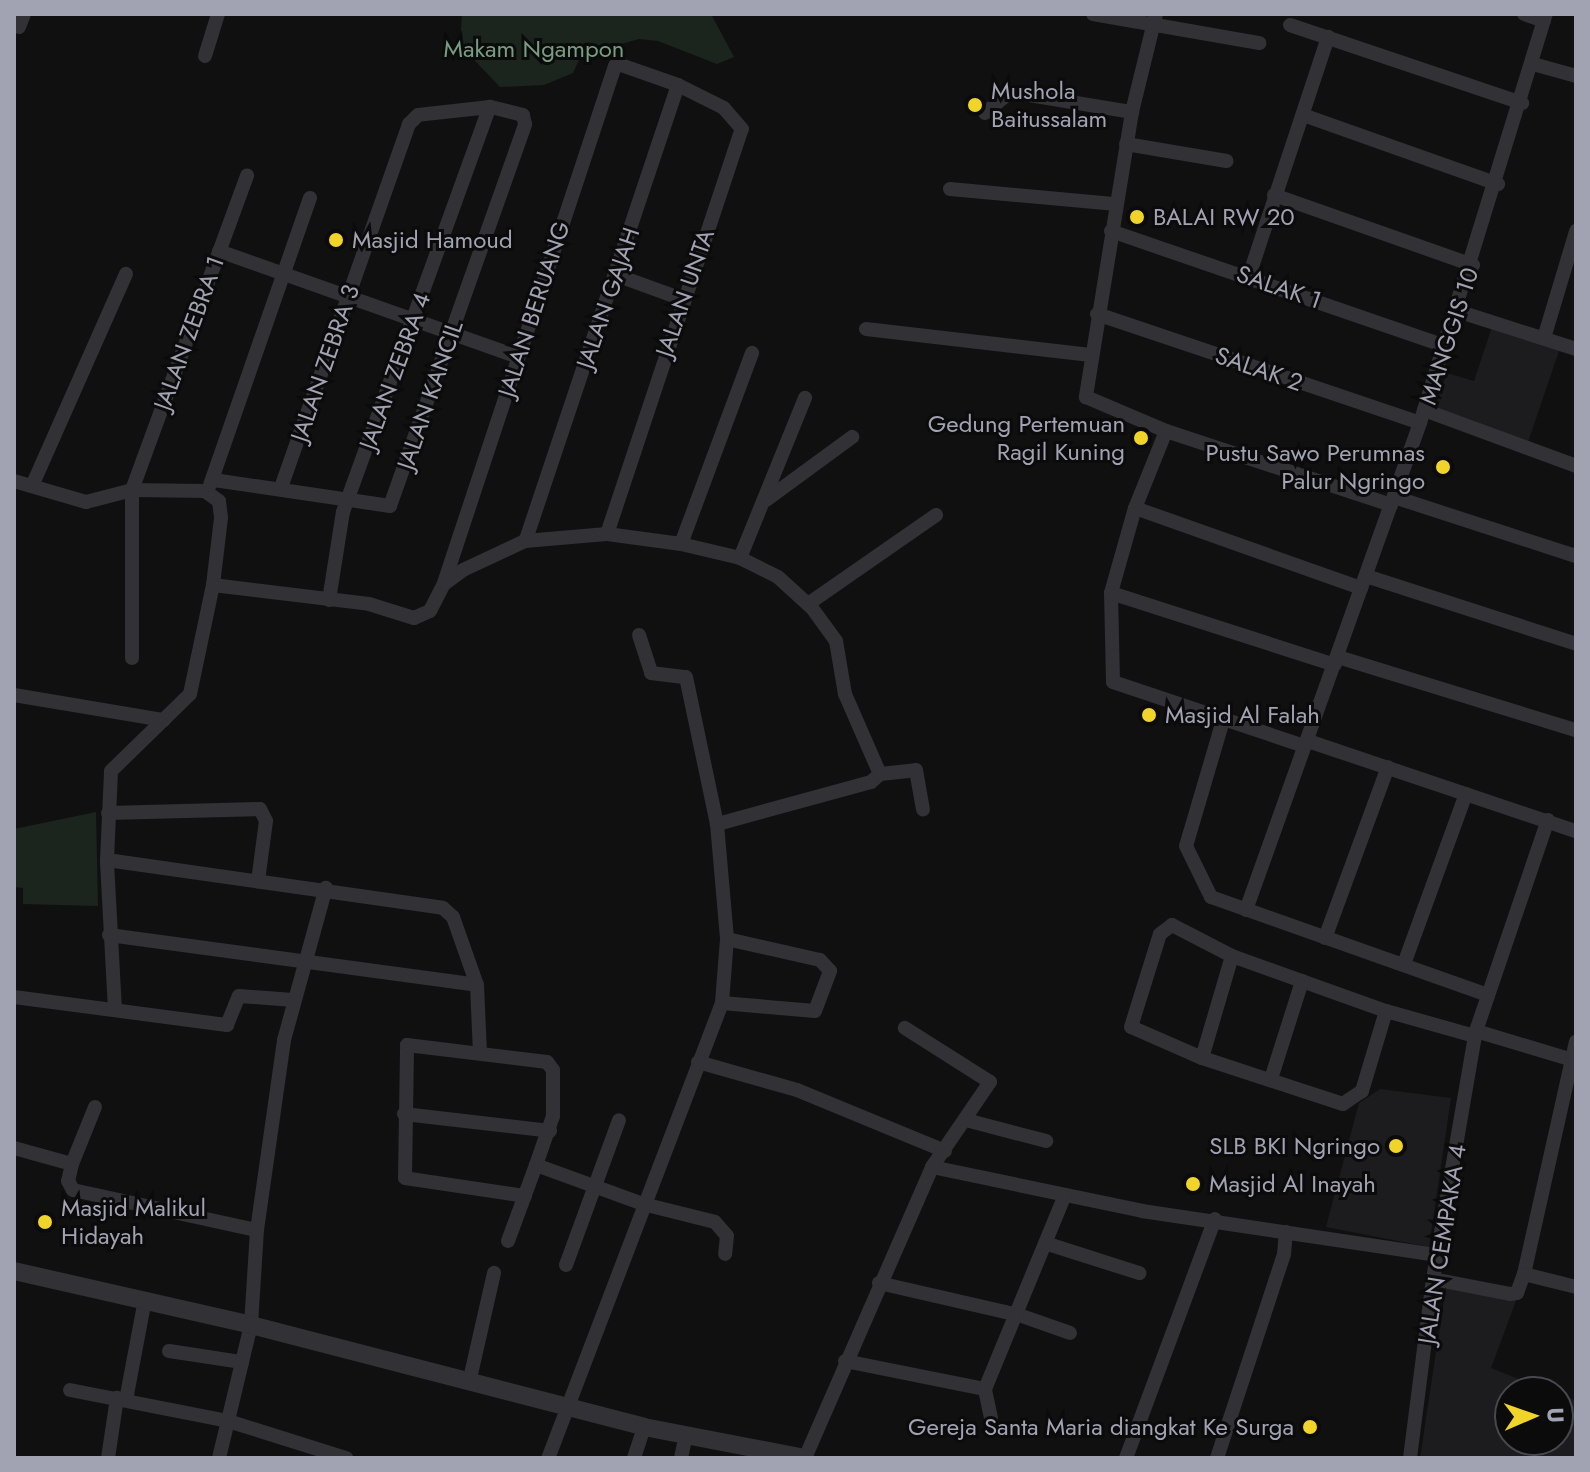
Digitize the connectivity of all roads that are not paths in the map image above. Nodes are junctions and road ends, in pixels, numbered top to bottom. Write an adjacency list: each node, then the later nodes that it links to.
1 (218, 14): 9 (street)
2 (1093, 14): 5 (street)
3 (1524, 14): 4 (street)
4 (1545, 17): 10 (street, MANGGIS 10)
5 (1153, 20): 8 (street); 15 (street)
6 (1290, 25): 7 (street)
7 (1328, 37): 13 (street); 18 (street)
8 (1259, 43)
9 (205, 56)
10 (1533, 64): 11 (street); 13 (street, MANGGIS 10)
11 (1576, 76)
12 (678, 85): 33 (street, JALAN GAJAH); 36 (street, JALAN UNTA); 47 (street, JALAN BERUANG)
13 (1522, 103): 22 (street, MANGGIS 10)
14 (490, 107): 17 (street, JALAN ZEBRA 3); 35 (street, JALAN ZEBRA 3); 39 (street, JALAN ZEBRA 4)
15 (1132, 112): 16 (street); 19 (street)
16 (985, 113)
17 (523, 115): 41 (street, JALAN KANCIL)
18 (1303, 115): 22 (street); 24 (street)
19 (1126, 144): 20 (street); 26 (street)
20 (1227, 161)
21 (247, 175): 29 (street, JALAN ZEBRA 1)
22 (1498, 184): 30 (street, MANGGIS 10)
23 (950, 189): 26 (street)
24 (1274, 195): 30 (street); 34 (street)
25 (310, 198): 32 (street)
26 (1116, 204): 27 (street)
27 (1111, 231): 34 (street, SALAK 1); 38 (street)
28 (1576, 231): 42 (street)
29 (219, 251): 32 (street); 57 (street, JALAN ZEBRA 1)
30 (1473, 265): 37 (street, MANGGIS 10)
31 (126, 274): 54 (street)
32 (283, 274): 35 (street); 55 (street)
33 (616, 275): 36 (street); 64 (street, JALAN GAJAH)
34 (1249, 276): 43 (street, SALAK 1)
35 (348, 297): 39 (street); 56 (street, JALAN ZEBRA 3)
36 (682, 299): 63 (street, JALAN UNTA)
37 (1457, 311): 42 (street); 43 (street, MANGGIS 10)
38 (1097, 314): 46 (street); 49 (street, SALAK 2)
39 (414, 320): 41 (street); 58 (street, JALAN ZEBRA 4)
40 (866, 329): 46 (street)
41 (452, 333): 47 (street); 58 (street, JALAN KANCIL)
42 (1544, 338): 44 (street)
43 (1445, 346): 49 (street, MANGGIS 10)
44 (1576, 349)
45 (752, 353): 65 (street)
46 (1090, 355): 50 (street)
47 (518, 357): 69 (street, JALAN BERUANG)
48 (805, 398): 59 (street)
49 (1422, 417): 52 (street, SALAK 2); 60 (street, MANGGIS 10)
50 (1166, 431): 60 (street); 61 (street)
51 (852, 437): 59 (street)
52 (1576, 466)
53 (14, 481): 54 (street, JALAN KANCIL)
54 (32, 486): 57 (street, JALAN KANCIL)
55 (209, 486): 56 (street, JALAN KANCIL); 57 (street, JALAN KANCIL); 70 (street)
56 (281, 488): 58 (street, JALAN KANCIL)
57 (132, 490): 76 (street)
58 (349, 499): 72 (street, JALAN ZEBRA 4)
59 (765, 500): 67 (street)
60 (1392, 501): 66 (street); 68 (street, MANGGIS 10)
61 (1135, 508): 68 (street); 71 (street)
62 (936, 515): 73 (street)
63 (607, 534): 64 (street); 65 (street)
64 (525, 541): 69 (street)
65 (681, 544): 67 (street)
66 (1576, 556)
67 (740, 558): 73 (street)
68 (1363, 582): 75 (street); 77 (street, MANGGIS 10)
69 (444, 584): 72 (street)
70 (213, 585): 72 (street); 80 (street)
71 (1111, 593): 77 (street); 79 (street)
72 (329, 600)
73 (808, 604): 84 (street)
74 (639, 635): 89 (street)
75 (1576, 644)
76 (132, 658)
77 (1336, 661): 81 (street); 82 (street, MANGGIS 10)
78 (14, 695): 80 (street)
79 (1224, 717): 82 (street); 94 (street)
80 (164, 720): 87 (street)
81 (1576, 730)
82 (1306, 743): 83 (street); 94 (street, MANGGIS 10)
83 (1388, 767): 85 (street); 96 (street)
84 (880, 774): 86 (street); 89 (street)
85 (1466, 794): 88 (street); 100 (street)
86 (923, 809)
87 (108, 810): 91 (street); 92 (street)
88 (1548, 820): 90 (street); 103 (street, JALAN CEMPAKA 4)
89 (717, 824): 97 (street)
90 (1575, 826)
91 (107, 860): 92 (street); 95 (street)
92 (258, 881): 93 (street)
93 (326, 888): 99 (street); 102 (street)
94 (1246, 910): 96 (street)
95 (109, 935): 99 (street); 107 (street)
96 (1325, 938): 100 (street)
97 (727, 939): 106 (street); 106 (street)
98 (1232, 956): 101 (street); 113 (street); 113 (street)
99 (305, 961): 102 (street); 105 (street)
100 (1404, 964): 103 (street)
101 (1302, 981): 108 (street); 116 (street)
102 (477, 985): 112 (street)
103 (1488, 995): 110 (street, JALAN CEMPAKA 4)
104 (14, 997): 107 (street)
105 (293, 1000): 107 (street); 133 (street)
106 (722, 1003): 115 (street)
107 (115, 1010)
108 (1386, 1011): 110 (street); 116 (street)
109 (905, 1028): 120 (street)
110 (1475, 1033): 114 (street); 138 (street, JALAN CEMPAKA 4)
111 (1576, 1042): 114 (street)
112 (480, 1053): 118 (street); 121 (street)
113 (1202, 1058): 116 (street)
114 (1573, 1060): 143 (street)
115 (698, 1062): 124 (street); 131 (street)
116 (1271, 1079)
117 (95, 1107): 125 (street)
118 (404, 1114): 121 (street); 129 (street)
119 (619, 1120): 128 (street)
120 (966, 1120): 122 (street); 124 (street)
121 (550, 1131): 126 (street)
122 (1046, 1141)
123 (14, 1148): 125 (street)
124 (945, 1151): 127 (street)
125 (72, 1164): 133 (street)
126 (536, 1165): 128 (street); 129 (street)
127 (932, 1167): 130 (street); 145 (street)
128 (595, 1187): 131 (street); 139 (street)
129 (525, 1196): 135 (street)
130 (1064, 1197): 132 (street); 136 (street)
131 (643, 1204): 137 (street); 158 (street)
132 (1215, 1219): 134 (street); 170 (street)
133 (257, 1230): 149 (street)
134 (1286, 1232): 138 (street); 171 (street)
135 (508, 1241)
136 (1048, 1244): 142 (street); 148 (street)
137 (725, 1254)
138 (1436, 1255): 144 (street, JALAN CEMPAKA 4)
139 (566, 1265)
140 (14, 1271): 147 (street)
141 (494, 1273): 154 (street)
142 (1139, 1273)
143 (1524, 1274): 144 (street); 146 (street)
144 (1433, 1279): 172 (street, JALAN CEMPAKA 4)
145 (879, 1283): 148 (street); 152 (street)
146 (1576, 1287)
147 (145, 1299): 149 (street); 157 (street)
148 (1019, 1315): 150 (street); 155 (street)
149 (251, 1325): 153 (street); 154 (street)
150 (1070, 1333)
151 (169, 1351): 153 (street)
152 (845, 1361): 155 (street); 169 (street)
153 (242, 1362): 160 (street)
154 (469, 1383): 158 (street)
155 (985, 1389): 159 (street)
156 (70, 1390): 157 (street)
157 (122, 1399): 160 (street); 163 (street)
158 (564, 1408): 161 (street); 166 (street)
159 (991, 1418)
160 (228, 1421): 164 (street); 165 (street)
161 (644, 1427): 162 (street); 167 (street)
162 (686, 1435): 168 (street); 169 (street)
163 (108, 1458)
164 (219, 1458)
165 (346, 1458)
166 (548, 1458)
167 (634, 1458)
168 (681, 1458)
169 (805, 1458)
170 (1126, 1458)
171 (1217, 1458)
172 (1410, 1458)

